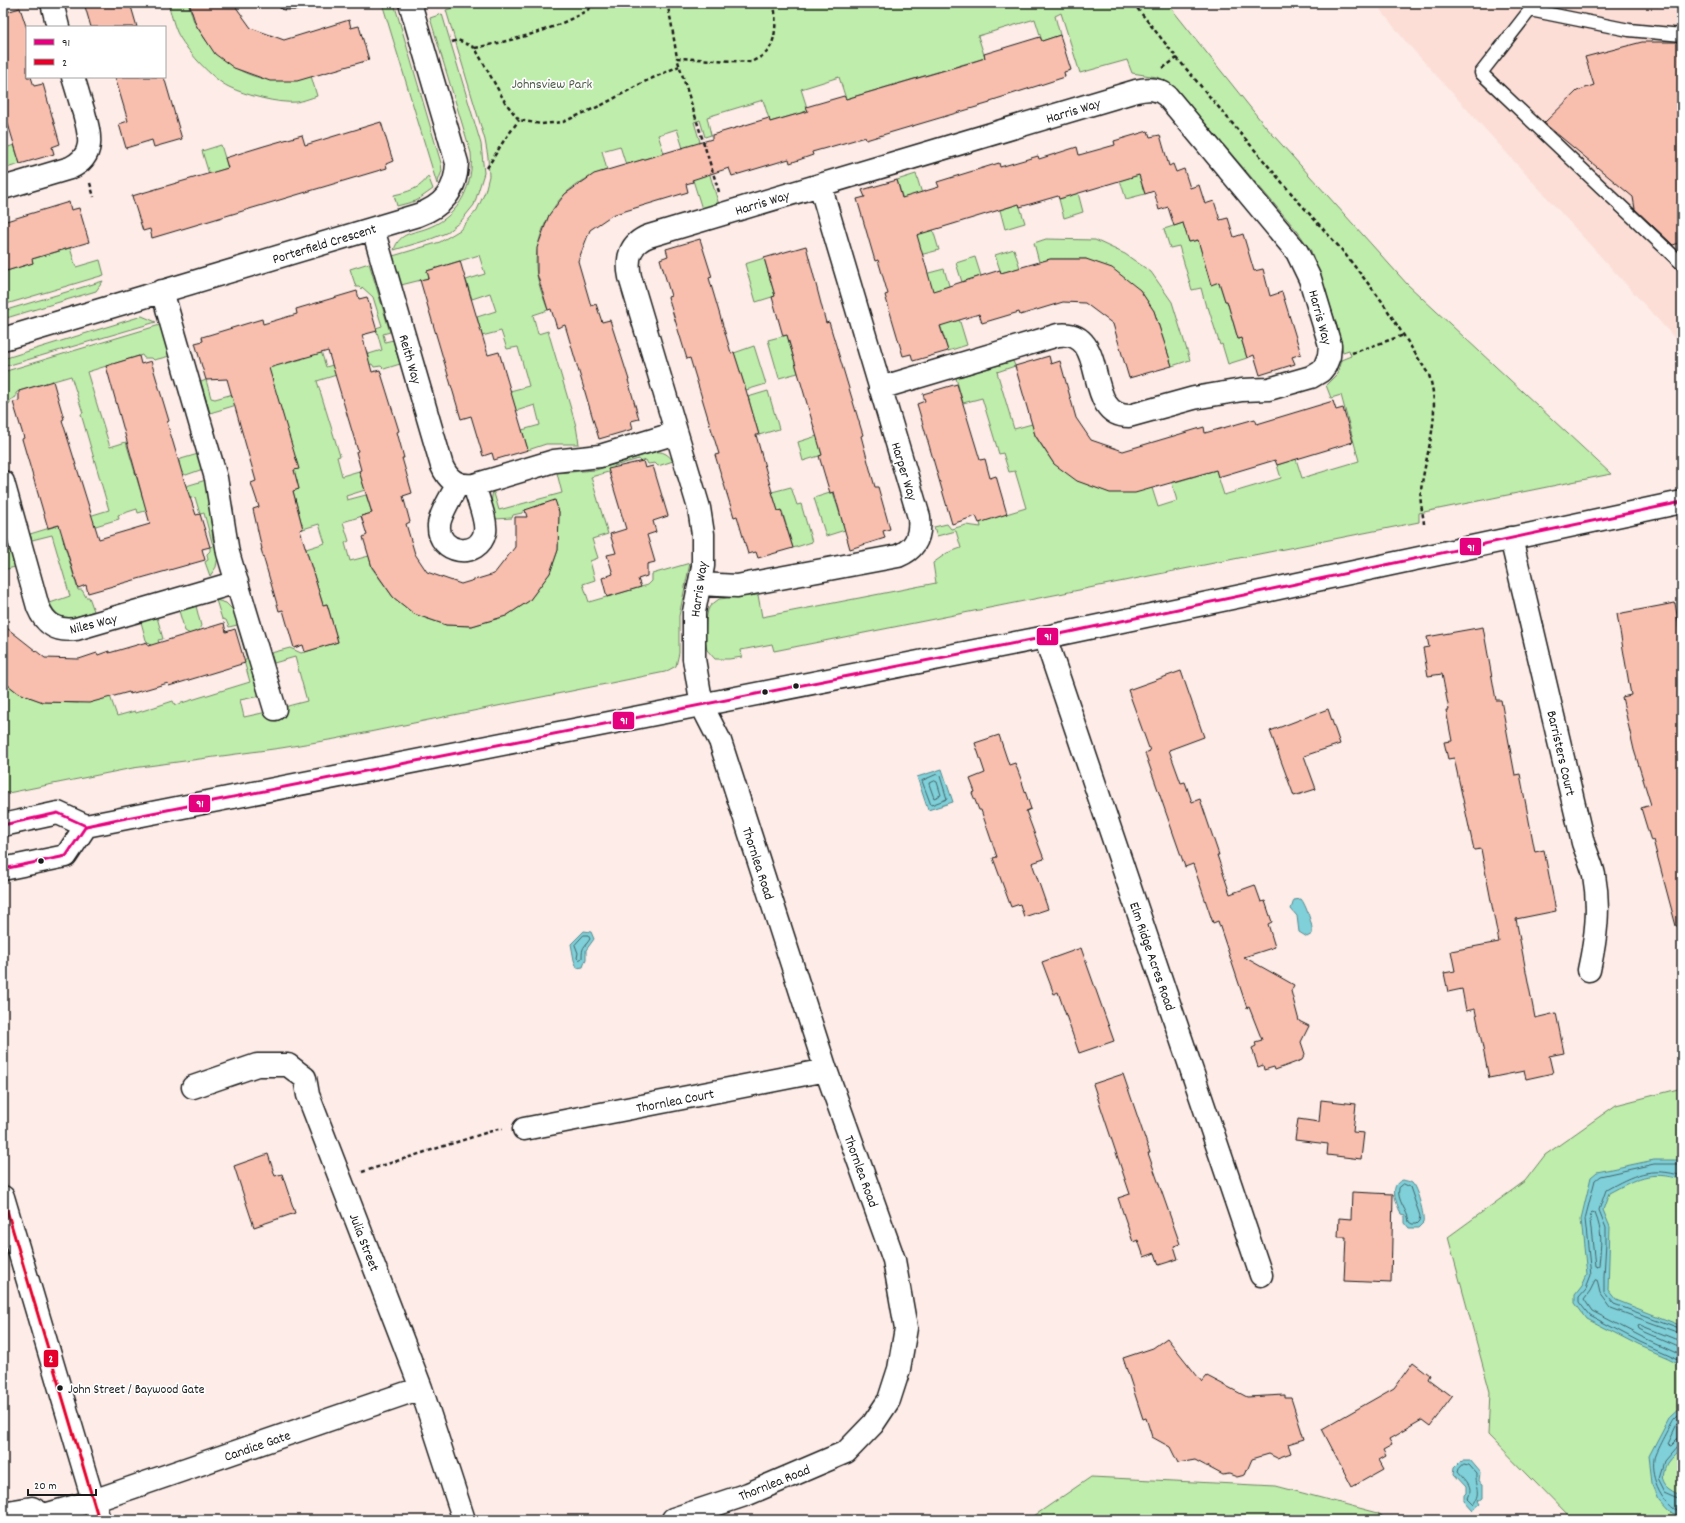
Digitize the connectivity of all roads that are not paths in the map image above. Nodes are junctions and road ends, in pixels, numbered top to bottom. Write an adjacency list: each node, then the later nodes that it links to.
1 (52, 3): 5 (street)
2 (285, 3): 3 (lane)
3 (296, 3)
4 (410, 3): 10 (street, Porterfield Crescent)
5 (58, 26)
6 (1682, 35): 11 (lane)
7 (73, 78): 9 (street)
8 (820, 185): 14 (street, Harper Way); 14 (street, Harris Way); 15 (street, Harris Way)
9 (3, 188)
10 (372, 229): 12 (street, Porterfield Crescent); 15 (street, Reith Way)
11 (1682, 264)
12 (162, 291): 13 (street, Porterfield Crescent); 19 (street)
13 (3, 339)
14 (880, 388): 20 (street, Harper Way)
15 (676, 433): 20 (street, Harris Way)
16 (3, 482): 19 (street, Niles Way)
17 (1682, 502): 18 (street)
18 (1511, 538): 21 (street); 27 (street, Barristers Court)
19 (237, 582): 23 (street)
20 (700, 584): 22 (street, Harris Way)
21 (1046, 637): 22 (street); 32 (street, Elm Ridge Acres Road)
22 (702, 706): 25 (street); 28 (street, Thornlea Road)
23 (275, 709)
24 (3, 825): 25 (street)
25 (86, 826): 26 (street)
26 (3, 869)
27 (1589, 970)
28 (826, 1070): 30 (street, Thornlea Court); 37 (street, Thornlea Road)
29 (192, 1087): 33 (street, Julia Street)
30 (524, 1129)
31 (3, 1197): 34 (street)
32 (1261, 1275)
33 (421, 1388): 34 (street, Candice Gate); 38 (street, Julia Street)
34 (96, 1511): 36 (street, Candice Gate)
35 (3, 1516): 36 (street)
36 (43, 1517)
37 (673, 1519)
38 (464, 1520)

